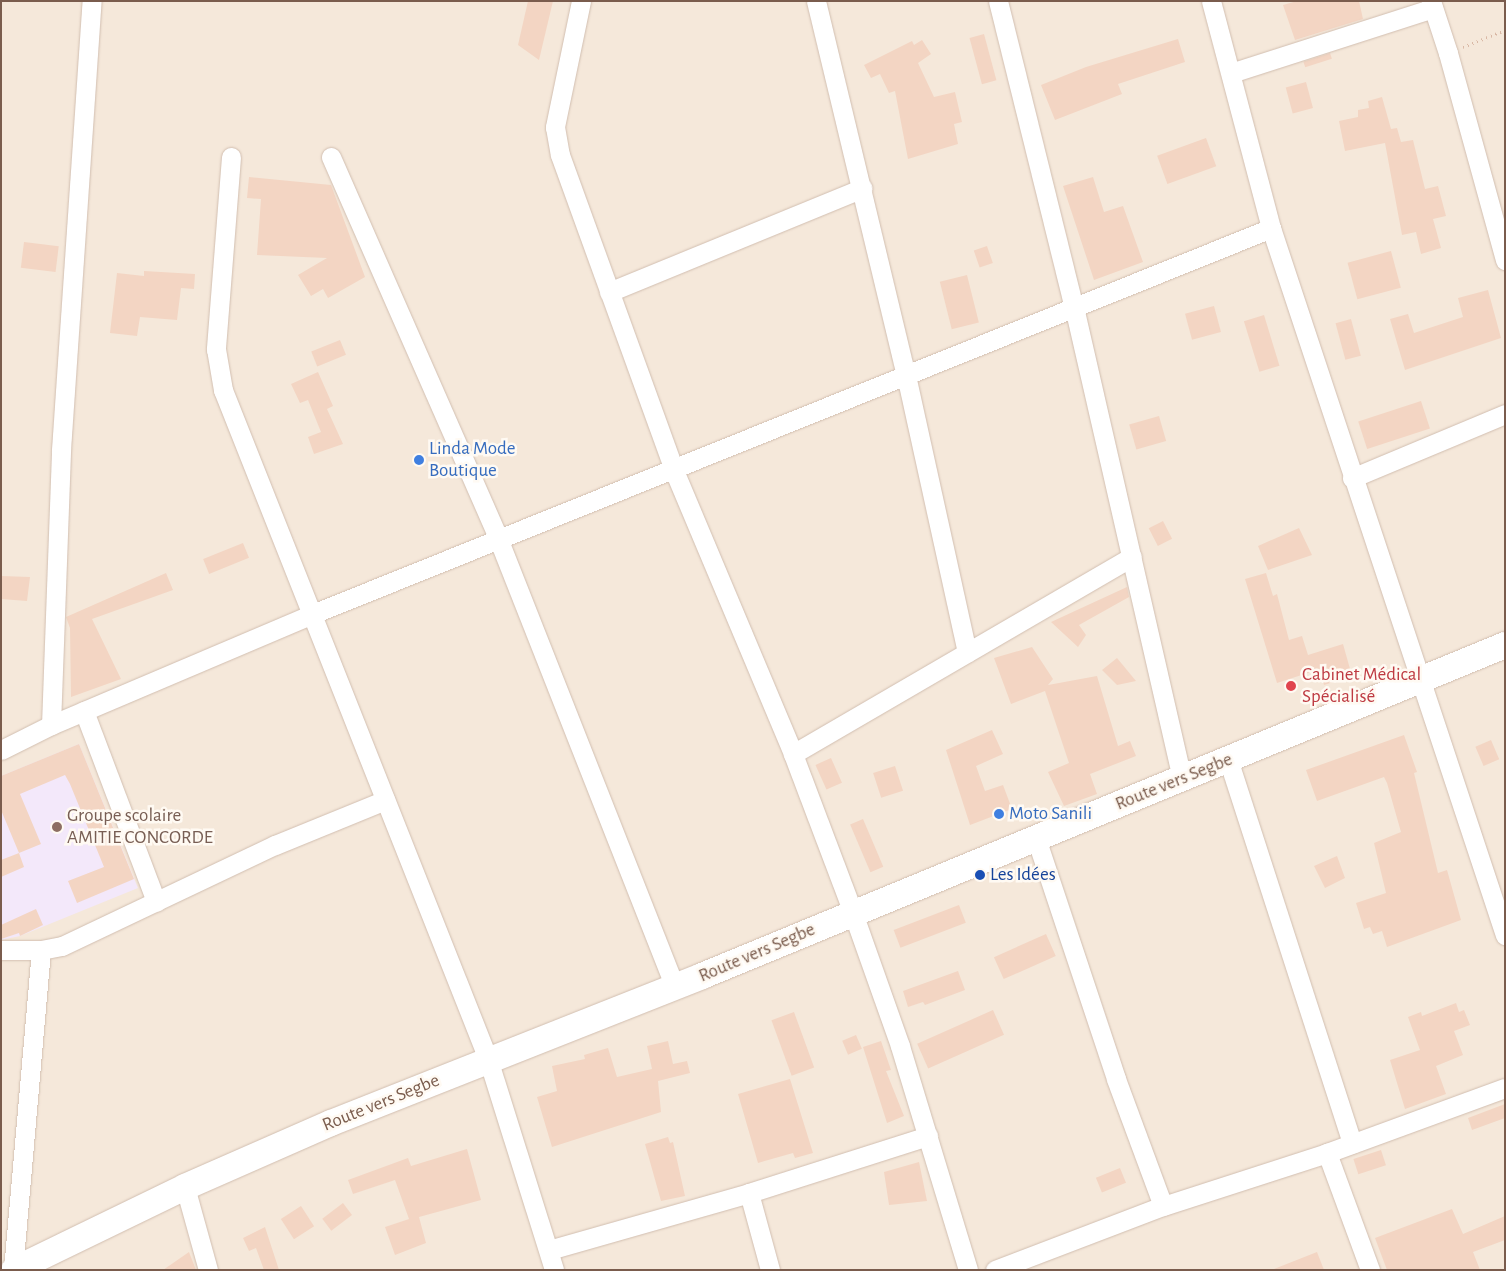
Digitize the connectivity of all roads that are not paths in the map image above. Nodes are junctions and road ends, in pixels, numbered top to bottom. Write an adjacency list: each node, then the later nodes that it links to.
1 (92, 1): 26 (street)
2 (581, 1): 13 (street)
3 (816, 1): 10 (street)
4 (998, 1): 14 (street)
5 (1212, 1): 7 (street)
6 (1432, 5): 7 (street); 12 (street)
7 (1230, 73): 11 (street)
8 (231, 157): 21 (street)
9 (331, 157): 19 (street)
10 (862, 188): 13 (street); 15 (street)
11 (1271, 228): 14 (street); 18 (street)
12 (1505, 260)
13 (609, 292): 17 (street)
14 (1074, 307): 15 (street); 20 (street)
15 (906, 375): 17 (street); 23 (street)
16 (1505, 414): 18 (street)
17 (673, 468): 19 (street); 28 (street)
18 (1352, 478): 24 (street)
19 (498, 538): 21 (street); 39 (street)
20 (1132, 557): 23 (street); 30 (street)
21 (310, 615): 25 (street); 31 (street)
22 (1505, 645): 24 (main road, Route vers Segbe)
23 (967, 652): 28 (street)
24 (1418, 680): 29 (main road, Route vers Segbe); 33 (street)
25 (84, 711): 26 (street); 34 (street)
26 (51, 725): 27 (street)
27 (1, 750)
28 (793, 754): 35 (street)
29 (1228, 759): 30 (main road, Route vers Segbe); 43 (street)
30 (1182, 779): 32 (main road, Route vers Segbe)
31 (385, 800): 34 (street); 40 (street)
32 (1036, 838): 35 (main road, Route vers Segbe); 47 (street)
33 (1498, 880): 36 (street)
34 (156, 902): 38 (street)
35 (853, 913): 39 (main road, Route vers Segbe); 42 (street)
36 (1505, 935)
37 (1, 950): 38 (street)
38 (41, 950): 49 (street)
39 (675, 987): 40 (main road, Route vers Segbe)
40 (488, 1059): 45 (main road, Route vers Segbe); 48 (street)
41 (1505, 1088): 43 (street)
42 (928, 1136): 46 (street); 53 (street)
43 (1352, 1143): 44 (street)
44 (1327, 1153): 47 (street); 55 (street)
45 (185, 1187): 49 (main road, Route vers Segbe); 50 (street)
46 (749, 1193): 48 (street); 52 (street)
47 (1163, 1206): 54 (street)
48 (549, 1250): 51 (street)
49 (14, 1270)
50 (208, 1270)
51 (554, 1270)
52 (770, 1270)
53 (968, 1270)
54 (995, 1270)
55 (1370, 1270)

